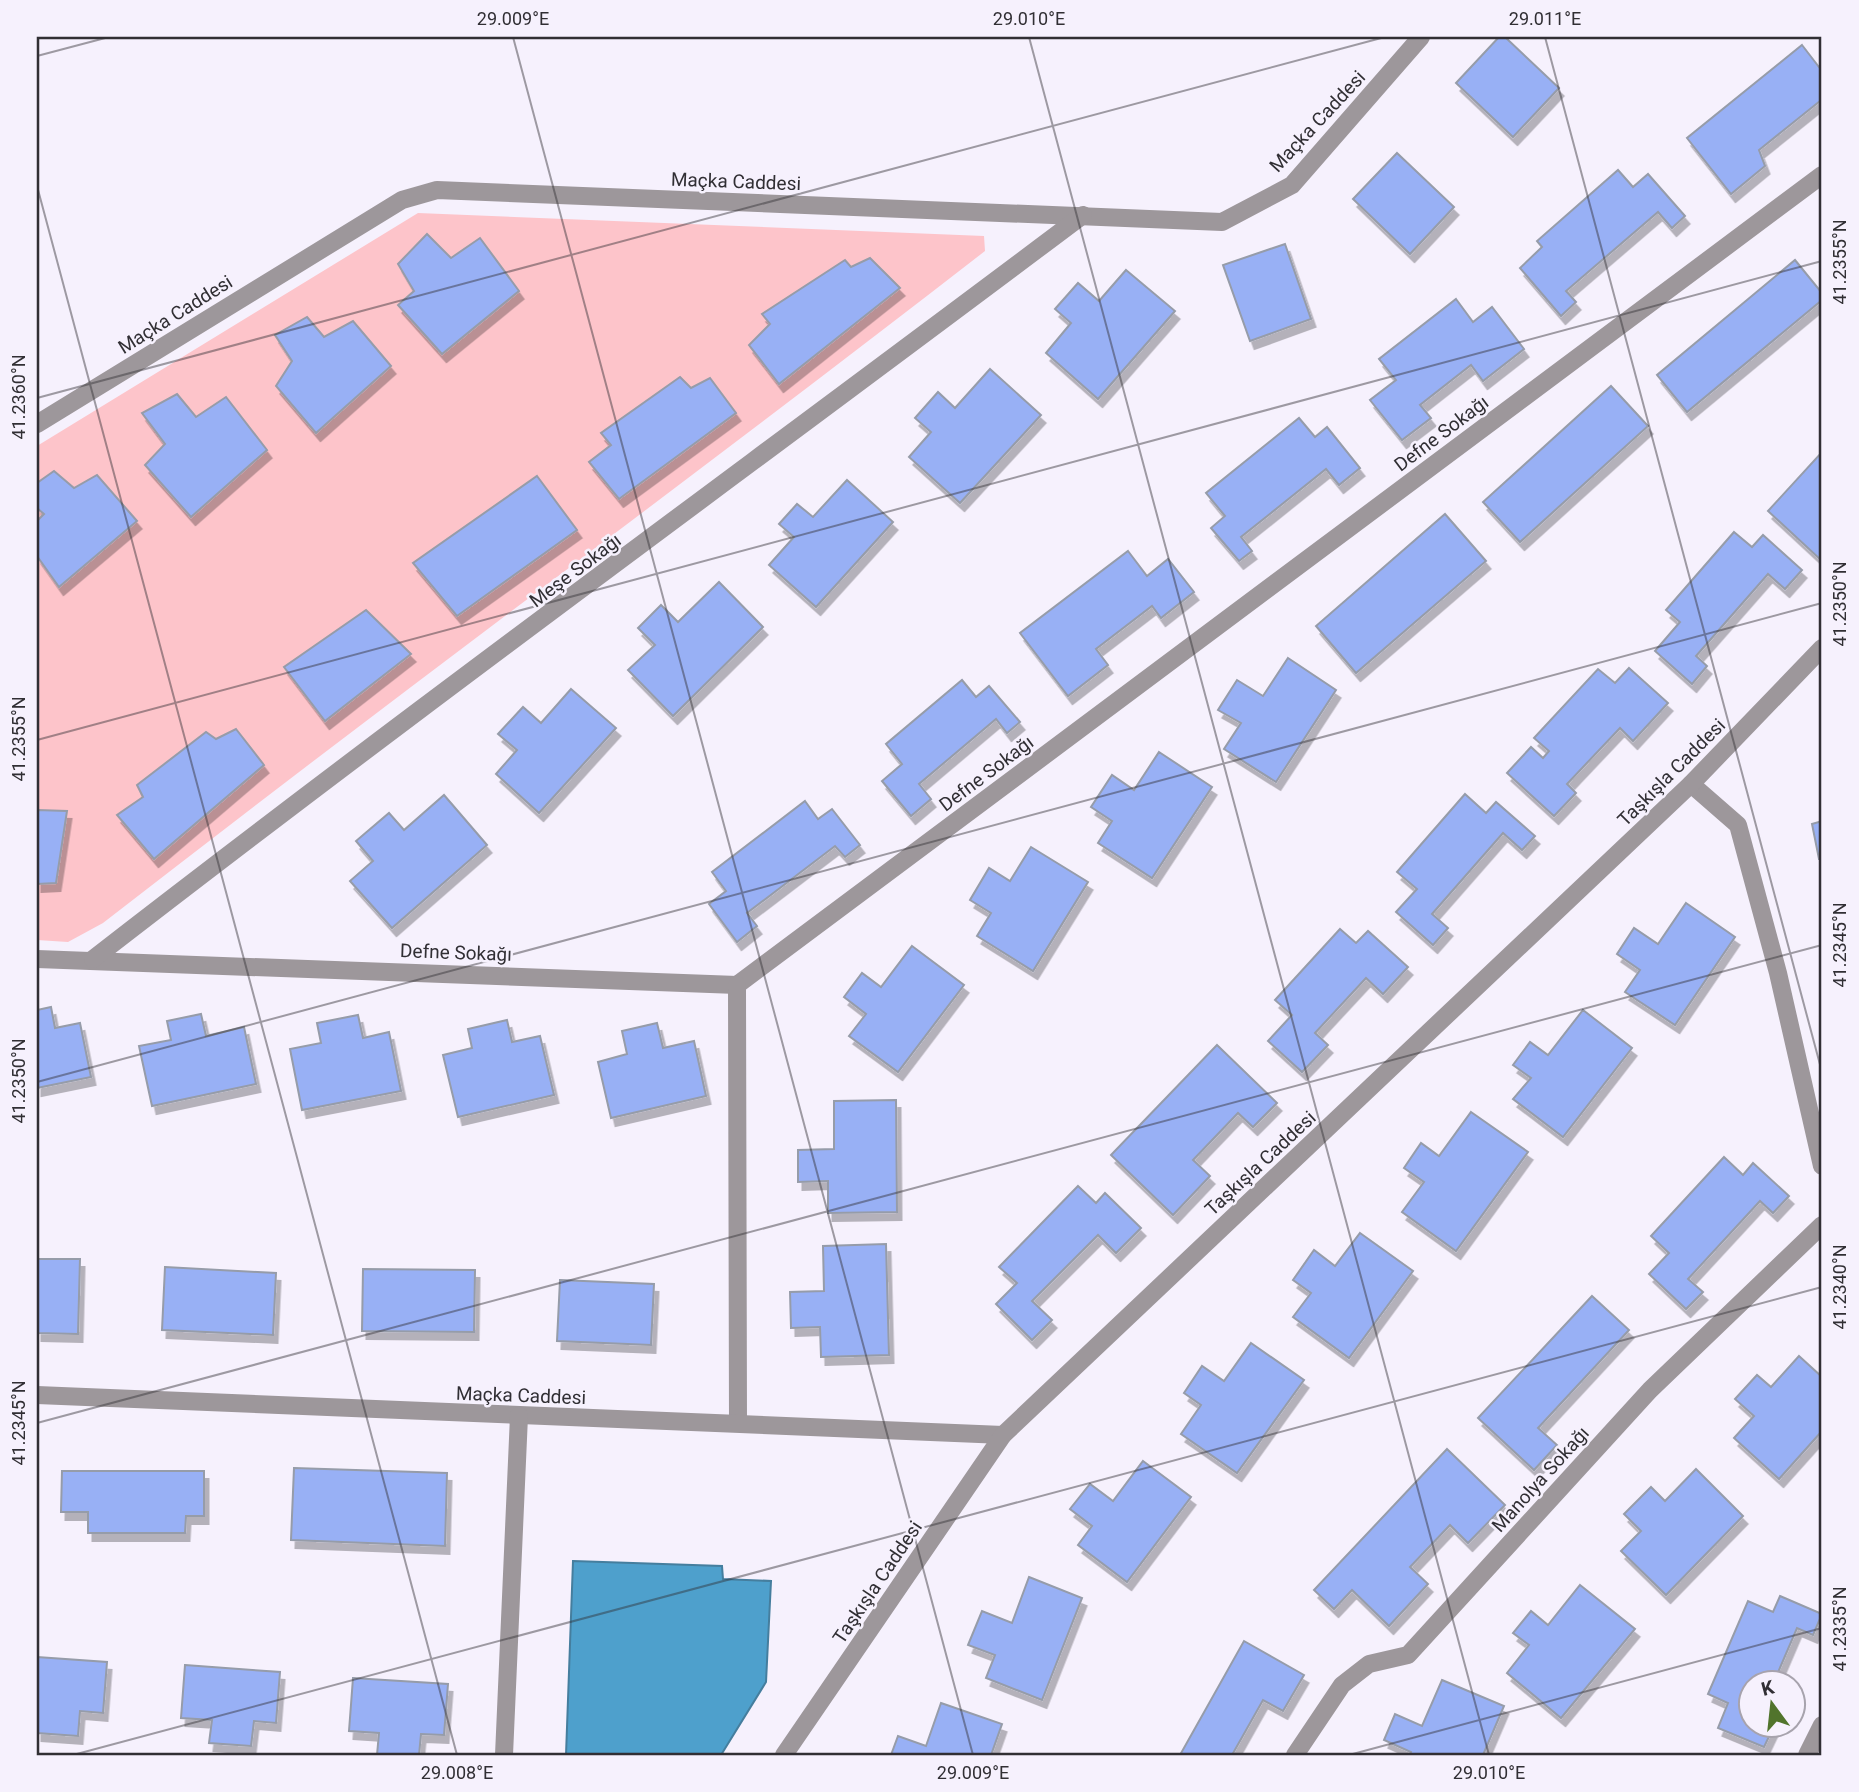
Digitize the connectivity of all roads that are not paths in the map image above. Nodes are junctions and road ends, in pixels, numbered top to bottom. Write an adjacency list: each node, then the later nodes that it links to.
1 (1421, 37): 3 (street, Maçka Caddesi)
2 (1822, 175): 9 (street, Defne Sokağı)
3 (1083, 215): 4 (street, Maçka Caddesi); 7 (street, Meşe Sokağı)
4 (37, 424)
5 (1822, 648): 6 (street, Taşkışla Caddesi)
6 (1692, 784): 10 (street); 15 (street, Taşkışla Caddesi)
7 (93, 958): 8 (street, Defne Sokağı); 9 (street, Defne Sokağı)
8 (37, 959)
9 (737, 985): 14 (street)
10 (1822, 1166)
11 (1822, 1225): 19 (street, Manolya Sokağı)
12 (37, 1395): 13 (street, Maçka Caddesi)
13 (519, 1416): 14 (street, Maçka Caddesi); 17 (street)
14 (738, 1423): 15 (street, Maçka Caddesi)
15 (1003, 1435): 18 (street, Taşkışla Caddesi)
16 (1822, 1725): 20 (street)
17 (504, 1755)
18 (784, 1755)
19 (1295, 1755)
20 (1807, 1755)

